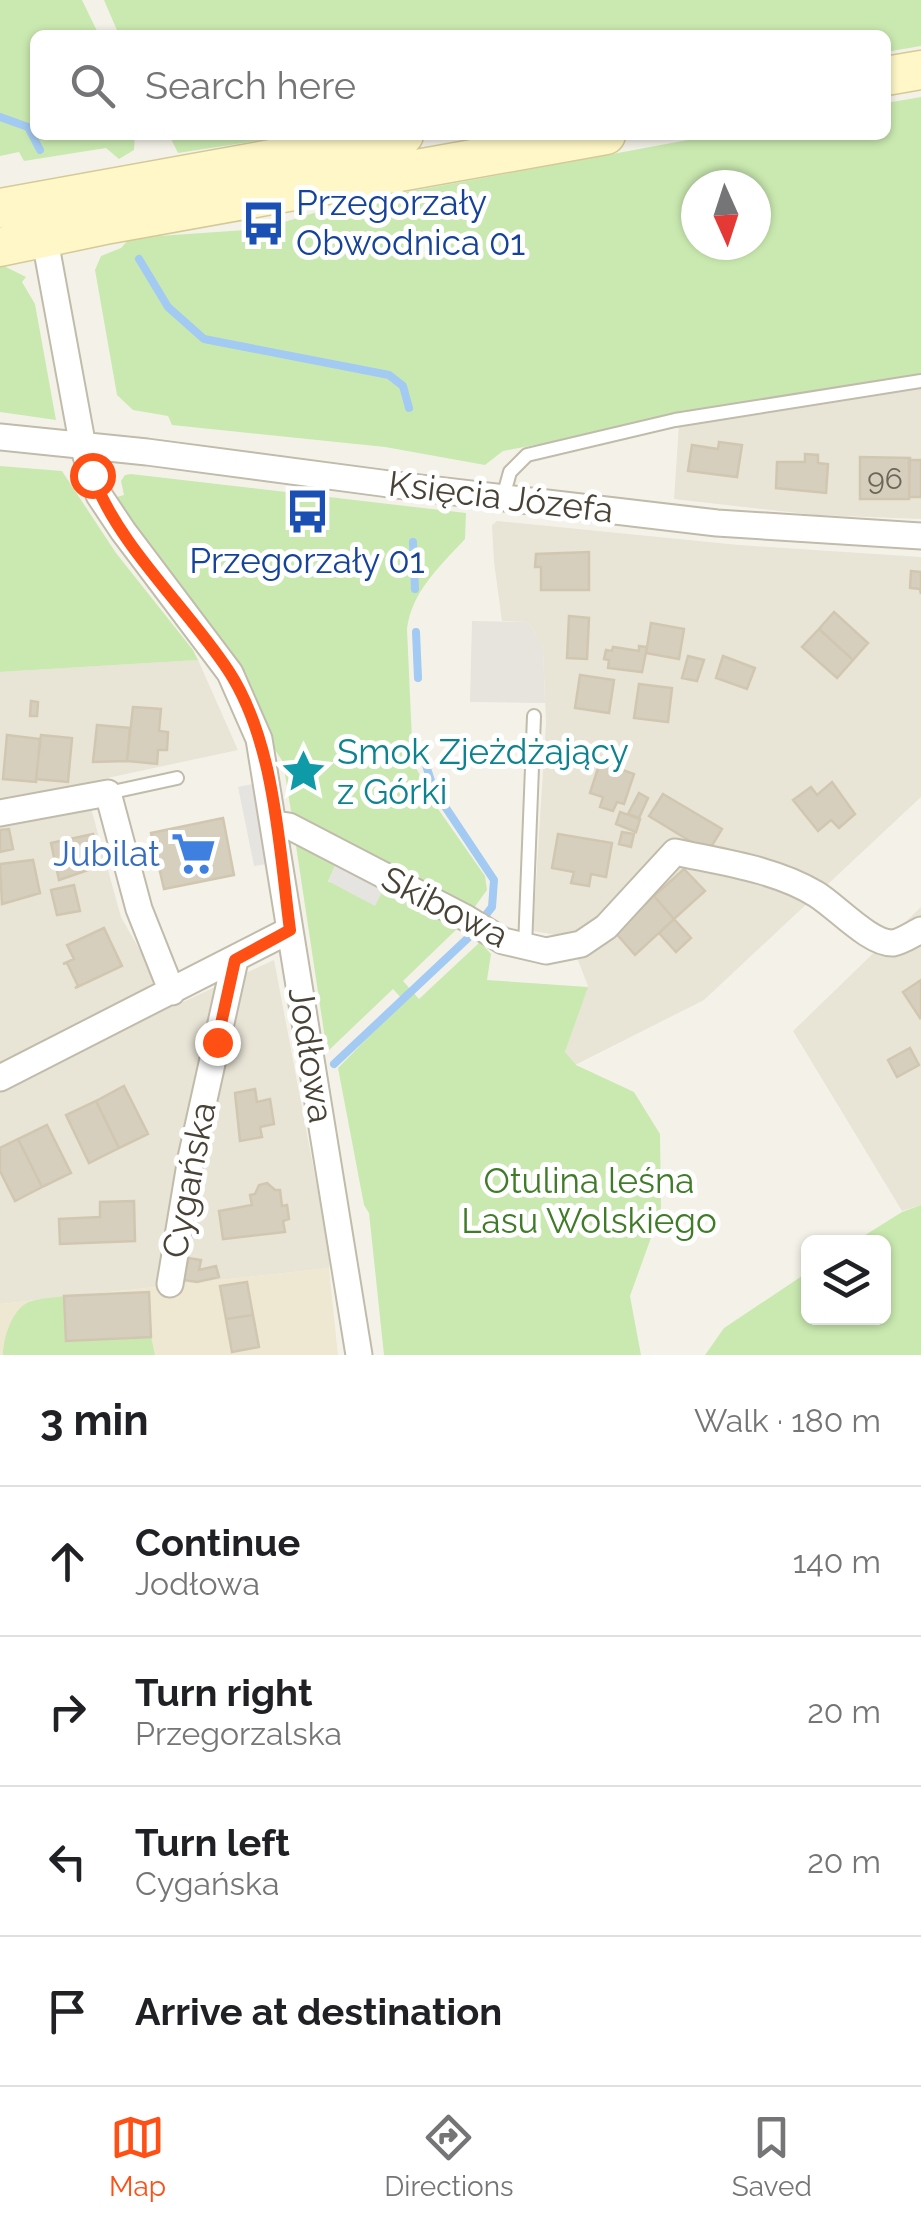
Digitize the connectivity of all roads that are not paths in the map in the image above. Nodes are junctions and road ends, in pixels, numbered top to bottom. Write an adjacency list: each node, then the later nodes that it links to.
1 (921, 70): 2 (main road)
2 (891, 75)
3 (377, 140): 6 (main road)
4 (573, 140): 6 (main road)
5 (0, 208): 6 (main road)
6 (41, 220): 7 (main road); 10 (street)
7 (0, 246)
8 (921, 381): 11 (lane)
9 (0, 437): 10 (street, Księcia Józefa)
10 (83, 447): 11 (street, Księcia Józefa); 17 (street, Jodłowa)
11 (504, 498): 12 (street, Księcia Józefa)
12 (921, 536)
13 (534, 716): 20 (lane)
14 (177, 778): 15 (lane)
15 (108, 793): 16 (street); 22 (street)
16 (0, 813)
17 (275, 824): 18 (street, Jodłowa); 20 (street, Skibowa)
18 (290, 930): 21 (street); 25 (street, Jodłowa)
19 (921, 930): 20 (street, Skibowa)
20 (525, 947)
21 (235, 960): 22 (street); 24 (street, Cygańska)
22 (172, 992): 23 (street)
23 (0, 1078)
24 (170, 1284)
25 (358, 1355)

